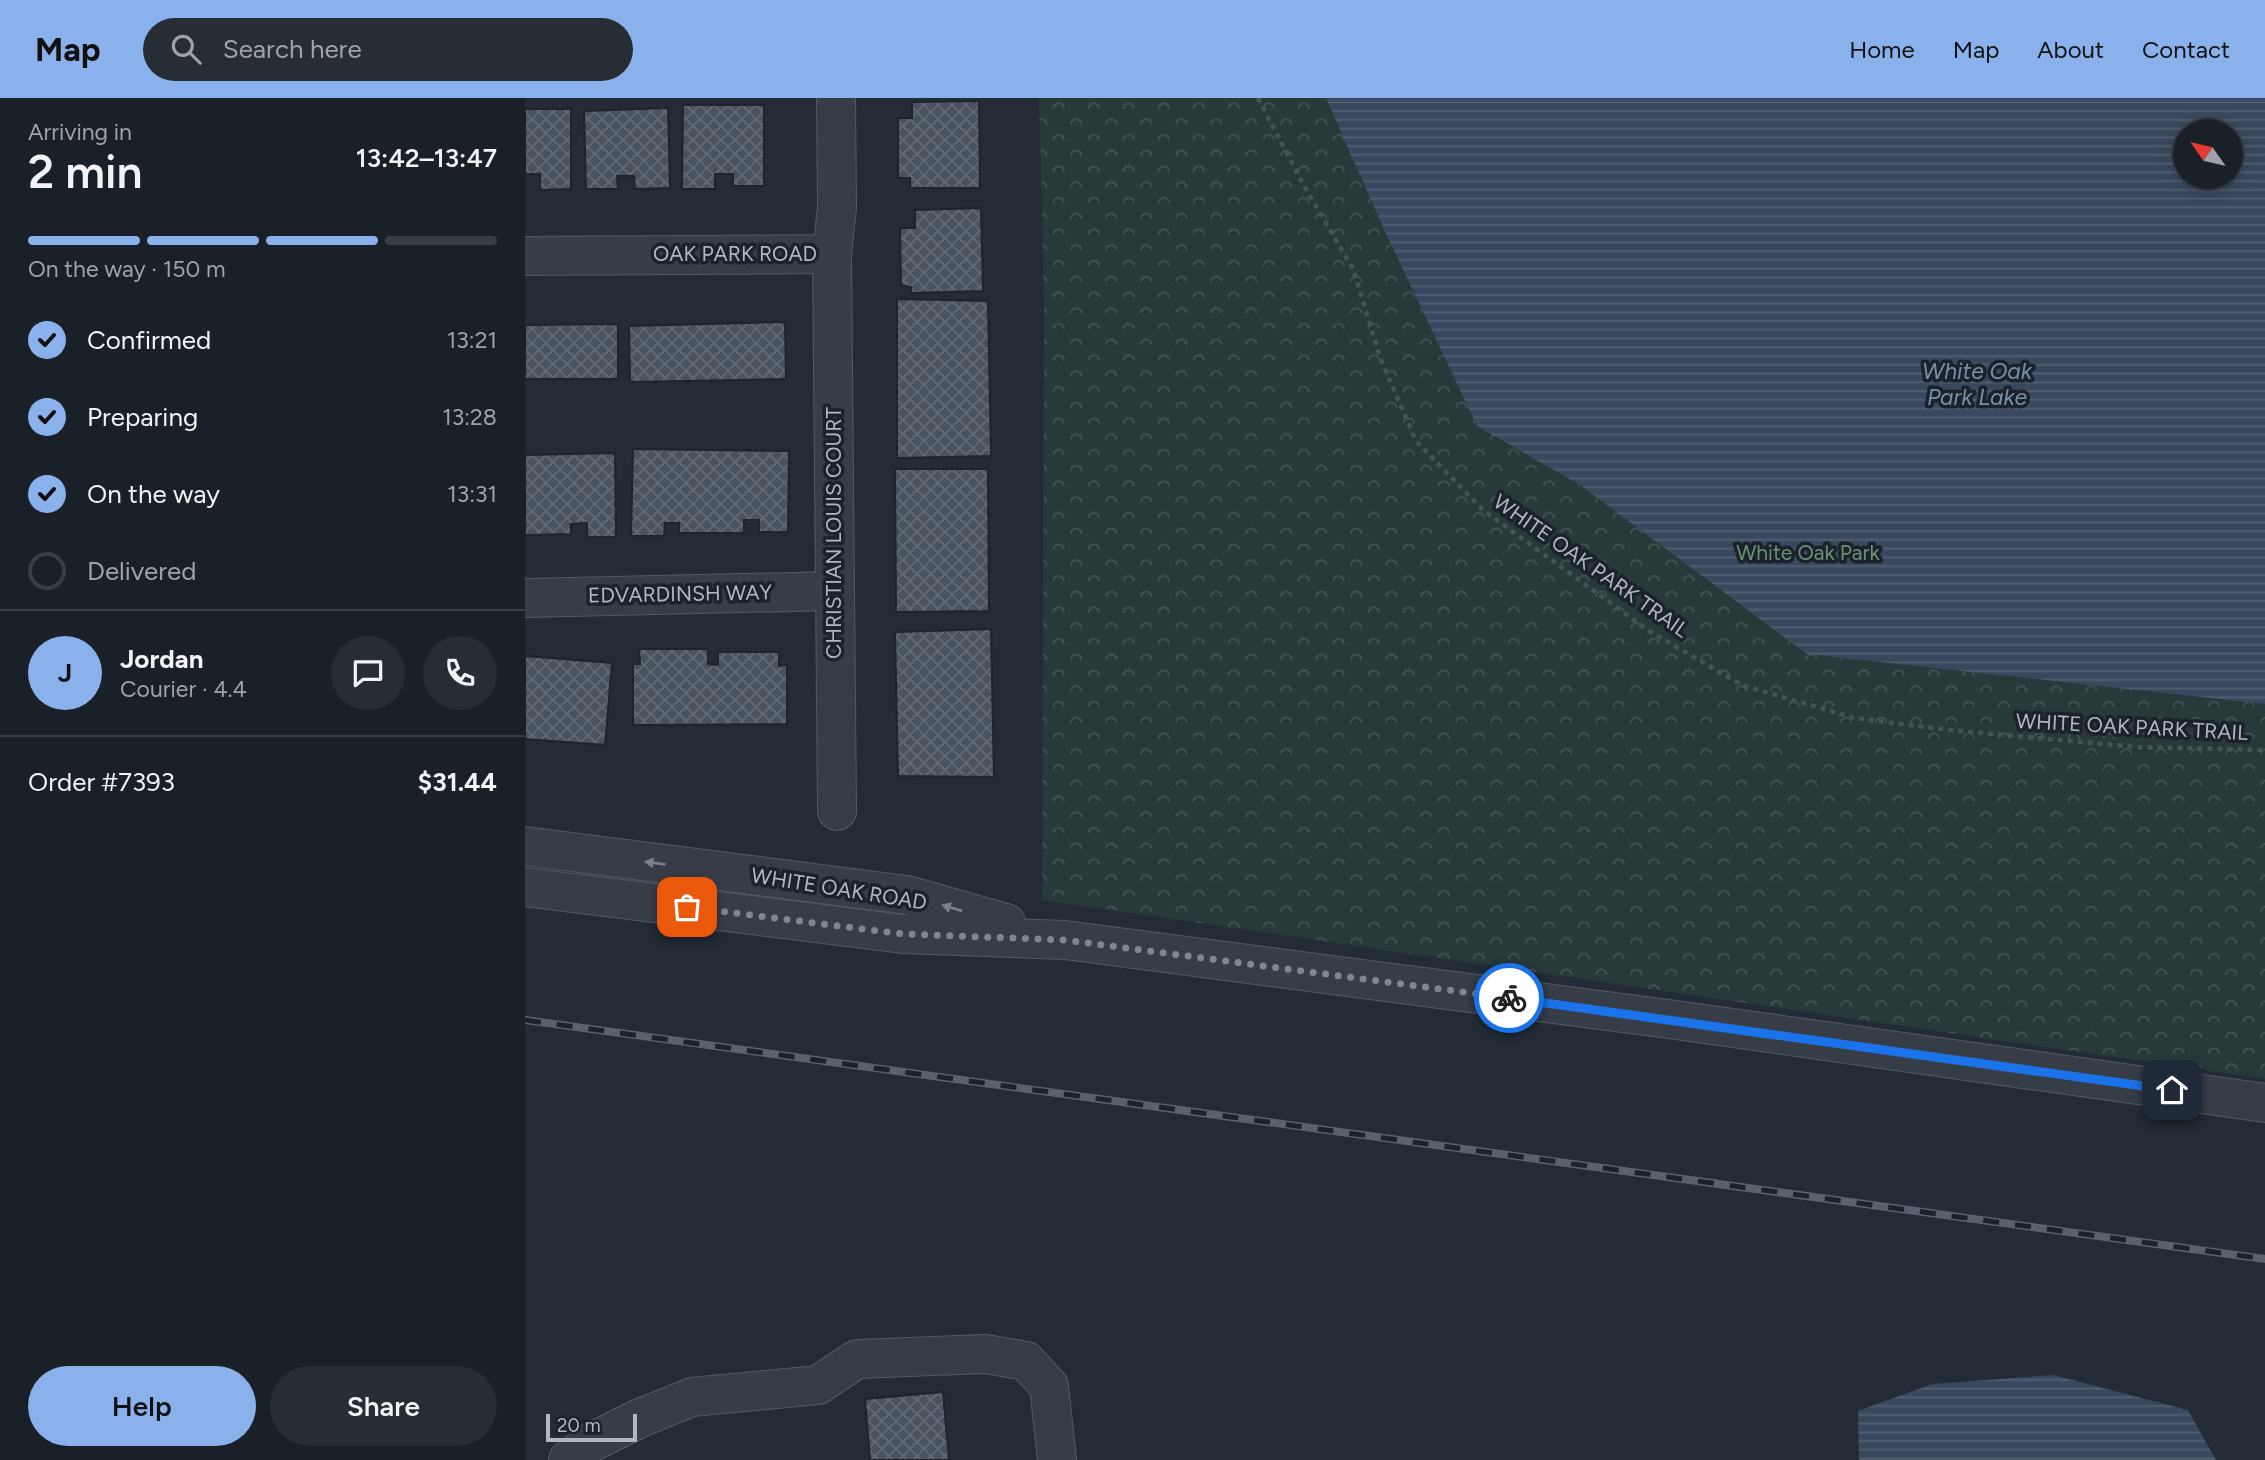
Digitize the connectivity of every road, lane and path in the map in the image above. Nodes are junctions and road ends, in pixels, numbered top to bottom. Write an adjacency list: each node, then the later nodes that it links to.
1 (836, 98): 3 (street, OAK PARK ROAD)
2 (1258, 98): 7 (path, WHITE OAK PARK TRAIL)
3 (832, 254): 4 (street, OAK PARK ROAD); 5 (street, CHRISTIAN LOUIS COURT)
4 (525, 256)
5 (835, 590): 6 (street, EDVARDINSH WAY); 8 (street, CHRISTIAN LOUIS COURT)
6 (525, 598)
7 (2265, 750)
8 (837, 811)
9 (525, 846): 11 (street, WHITE OAK ROAD, one-way to 9)
10 (525, 887): 11 (street, WHITE OAK ROAD)
11 (1065, 940): 12 (street, WHITE OAK ROAD)
12 (2265, 1103)
13 (568, 1460): 14 (street)
14 (1057, 1460)

